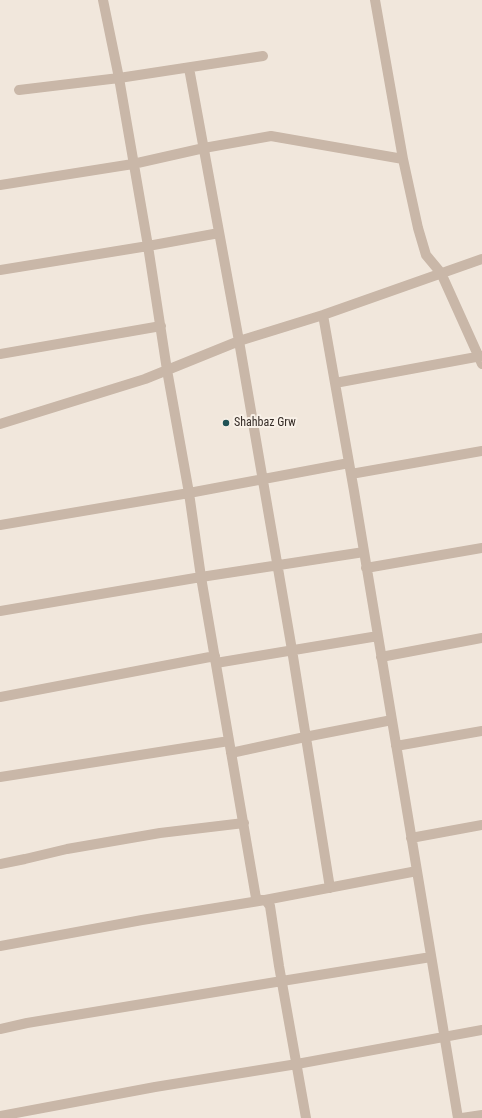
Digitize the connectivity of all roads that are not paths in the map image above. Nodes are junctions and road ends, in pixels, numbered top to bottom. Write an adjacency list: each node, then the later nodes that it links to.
1 (103, 0): 5 (street)
2 (375, 0): 8 (street)
3 (263, 56): 4 (street)
4 (189, 68): 5 (street); 7 (street)
5 (119, 78): 6 (street); 9 (street)
6 (19, 90)
7 (204, 148): 8 (street); 9 (street); 11 (street)
8 (403, 159): 15 (street)
9 (133, 164): 10 (street); 12 (street)
10 (0, 185)
11 (219, 233): 12 (street); 18 (street)
12 (148, 246): 14 (street); 17 (street)
13 (482, 259): 15 (street)
14 (0, 270)
15 (441, 273): 16 (street); 20 (street)
16 (323, 315): 18 (street); 22 (street)
17 (161, 326): 19 (street); 21 (street)
18 (239, 341): 21 (street); 26 (street)
19 (0, 354)
20 (481, 359): 22 (street)
21 (167, 370): 23 (street); 27 (street)
22 (335, 383): 25 (street)
23 (0, 424)
24 (482, 450): 25 (street)
25 (350, 468): 26 (street); 30 (street)
26 (262, 479): 27 (street); 31 (street)
27 (189, 493): 28 (street); 33 (street)
28 (0, 525)
29 (482, 548): 32 (street)
30 (364, 552): 31 (street); 32 (street)
31 (277, 565): 33 (street); 37 (street)
32 (366, 568): 35 (street)
33 (201, 577): 34 (street); 39 (street)
34 (0, 611)
35 (378, 636): 37 (street); 38 (street)
36 (482, 638): 38 (street)
37 (292, 650): 39 (street); 43 (street)
38 (381, 657): 41 (street)
39 (215, 659): 40 (street); 44 (street)
40 (0, 697)
41 (392, 720): 43 (street); 45 (street)
42 (482, 731): 45 (street)
43 (305, 737): 46 (street); 53 (street)
44 (229, 741): 46 (street); 47 (street)
45 (396, 746): 50 (street)
46 (231, 753): 48 (street)
47 (0, 777)
48 (244, 823): 51 (street); 54 (street)
49 (482, 825): 50 (street)
50 (411, 838): 52 (street)
51 (0, 864)
52 (417, 871): 53 (street); 56 (street)
53 (330, 888): 54 (street)
54 (264, 900): 55 (street); 57 (street)
55 (0, 946)
56 (431, 957): 57 (street); 60 (street)
57 (282, 981): 58 (street); 61 (street)
58 (0, 1029)
59 (482, 1030): 60 (street)
60 (444, 1037): 61 (street); 65 (street)
61 (297, 1064): 63 (street); 64 (street)
62 (482, 1115): 66 (street)
63 (0, 1116)
64 (306, 1118)
65 (458, 1118)
66 (462, 1118)

